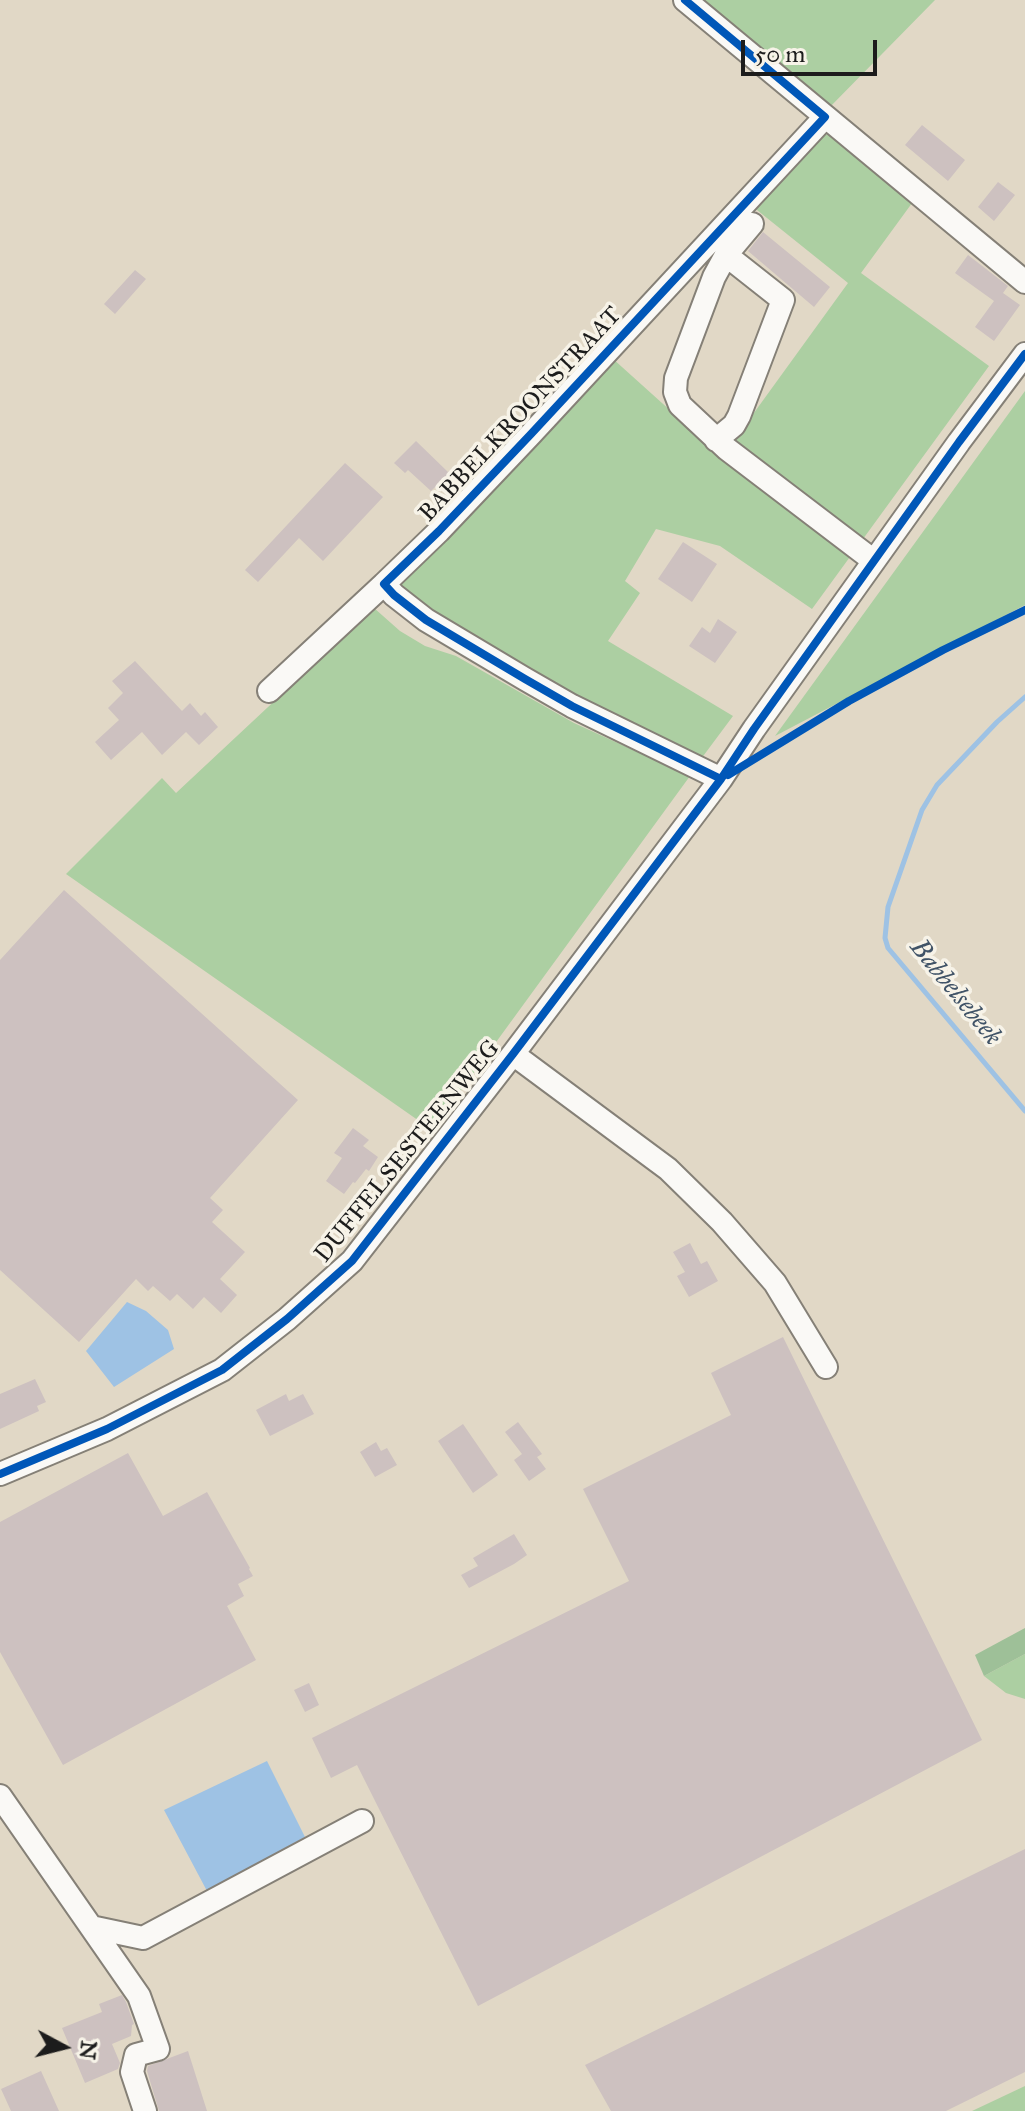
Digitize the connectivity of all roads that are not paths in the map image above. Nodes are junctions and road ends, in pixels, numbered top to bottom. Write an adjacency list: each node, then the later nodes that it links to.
1 (685, 0): 2 (street)
2 (825, 117): 5 (street); 9 (street, BABBELKROONSTRAAT)
3 (752, 224): 4 (street)
4 (726, 255): 7 (street); 7 (street)
5 (1025, 282)
6 (1025, 354): 8 (street, DUFFELSESTEENWEG)
7 (716, 440): 8 (street)
8 (874, 561): 11 (street, DUFFELSESTEENWEG)
9 (384, 584): 10 (street, BABBELKROONSTRAAT); 11 (street)
10 (269, 691)
11 (721, 779): 12 (street, DUFFELSESTEENWEG)
12 (513, 1054): 13 (street, DUFFELSESTEENWEG); 14 (street, DUFFELSESTEENWEG)
13 (826, 1367)
14 (0, 1474)
15 (0, 1796): 17 (street)
16 (362, 1821): 17 (street)
17 (91, 1927): 18 (street)
18 (145, 2111)

